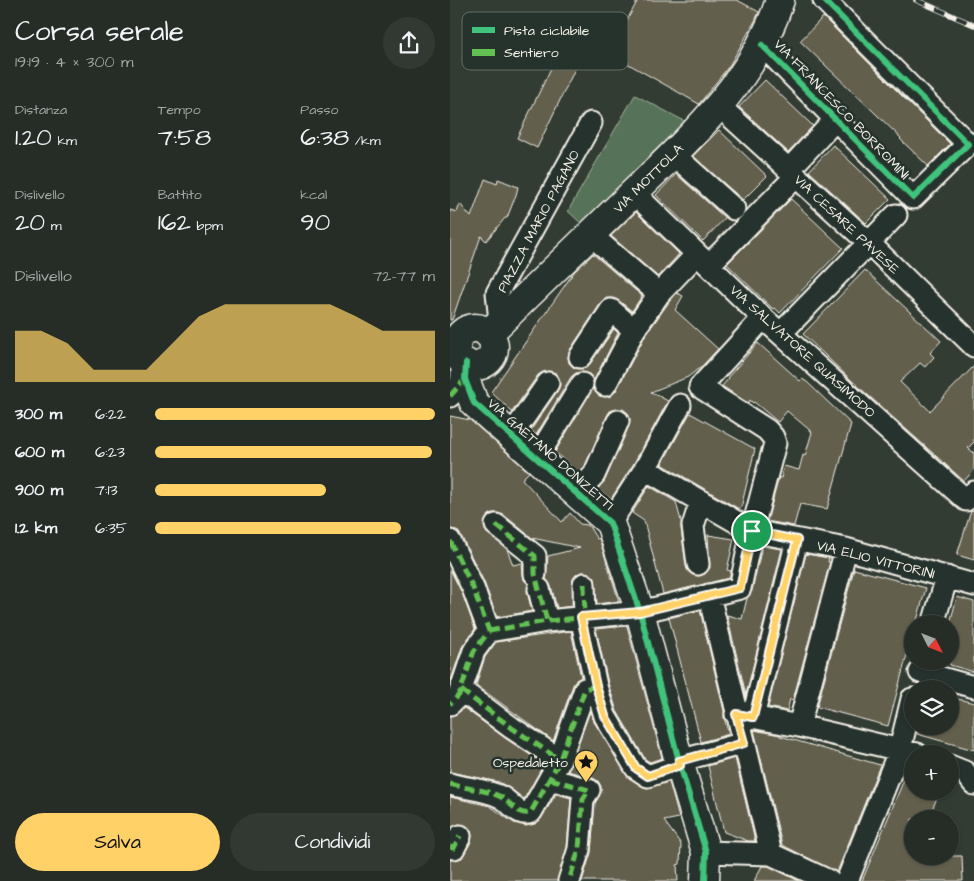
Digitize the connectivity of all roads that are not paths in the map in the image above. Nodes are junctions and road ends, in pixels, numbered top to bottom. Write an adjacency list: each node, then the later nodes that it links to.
1 (780, 0): 3 (street, VIA MOTTOLA)
2 (824, 0): 5 (street, VIA FRANCESCO BORROMINI)
3 (762, 45): 4 (street, VIA MOTTOLA); 5 (street, VIA FRANCESCO BORROMINI)
4 (718, 105): 7 (street, VIA MOTTOLA); 8 (street, VIA CESARE PAVESE)
5 (836, 120): 8 (street, VIA FRANCESCO BORROMINI)
6 (591, 124): 17 (street, PIAZZA MARIO PAGANO)
7 (673, 154): 9 (street, VIA MOTTOLA); 10 (street)
8 (796, 169): 13 (street, VIA CESARE PAVESE); 14 (street, VIA FRANCESCO BORROMINI)
9 (634, 193): 12 (street, VIA MOTTOLA); 14 (street, VIA SALVATORE QUASIMODO)
10 (734, 209)
11 (896, 215): 13 (street)
12 (591, 234): 15 (street); 17 (street, VIA MOTTOLA)
13 (869, 242): 19 (street); 20 (street, VIA CESARE PAVESE)
14 (703, 260): 15 (street, VIA FRANCESCO BORROMINI); 16 (street, VIA SALVATORE QUASIMODO)
15 (659, 294): 18 (street, VIA FRANCESCO BORROMINI)
16 (763, 318): 19 (street, VIA SALVATORE QUASIMODO); 36 (street)
17 (494, 327): 22 (street)
18 (634, 330): 21 (street); 25 (street, VIA FRANCESCO BORROMINI)
19 (782, 333): 31 (street, VIA SALVATORE QUASIMODO)
20 (974, 346)
21 (580, 357)
22 (458, 363): 28 (street, VIA GAETANO DONIZETTI)
23 (548, 382): 28 (street)
24 (582, 384): 29 (street)
25 (605, 385)
26 (680, 406): 30 (street)
27 (618, 422): 32 (street)
28 (511, 436): 29 (street, VIA GAETANO DONIZETTI)
29 (535, 456): 32 (street, VIA GAETANO DONIZETTI)
30 (645, 469): 33 (street, VIA ELIO VITTORINI); 34 (street)
31 (974, 492)
32 (576, 493): 34 (street, VIA GAETANO DONIZETTI)
33 (701, 502): 36 (street, VIA ELIO VITTORINI); 40 (street)
34 (610, 523): 45 (street, VIA GAETANO DONIZETTI)
35 (496, 526): 48 (street)
36 (752, 531): 38 (street, VIA ELIO VITTORINI); 44 (street)
37 (450, 540): 49 (street)
38 (797, 540): 39 (street, VIA ELIO VITTORINI); 54 (street)
39 (846, 549): 41 (street, VIA ELIO VITTORINI); 55 (street)
40 (698, 564)
41 (947, 577): 43 (street, VIA ELIO VITTORINI); 46 (street)
42 (584, 584): 47 (street)
43 (974, 585)
44 (709, 595): 45 (street); 54 (street)
45 (640, 612): 47 (street); 60 (street, VIA GAETANO DONIZETTI)
46 (936, 615)
47 (583, 617): 48 (street); 51 (street)
48 (547, 621): 49 (street)
49 (489, 631): 53 (street)
50 (919, 674): 52 (street)
51 (596, 686): 58 (street); 60 (street)
52 (974, 687)
53 (456, 697): 58 (street)
54 (745, 715): 55 (street); 56 (street)
55 (799, 726): 57 (street)
56 (744, 743): 60 (street); 67 (street)
57 (904, 750)
58 (560, 760): 62 (street)
59 (904, 760): 71 (street)
60 (680, 763): 66 (street, VIA GAETANO DONIZETTI)
61 (959, 770): 63 (street)
62 (550, 779): 64 (street); 68 (street)
63 (974, 783): 65 (street)
64 (450, 784)
65 (974, 788)
66 (706, 852): 67 (street); 69 (street, VIA GAETANO DONIZETTI)
67 (771, 854): 70 (street)
68 (569, 881)
69 (705, 881)
70 (829, 881)
71 (847, 881)

